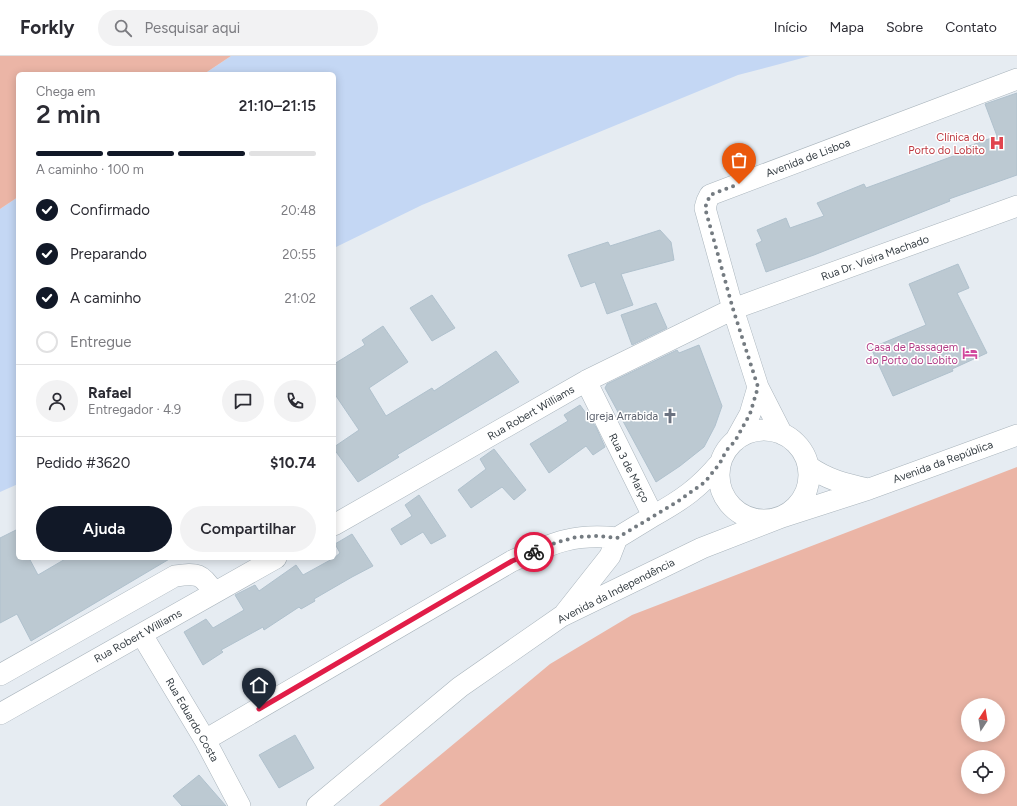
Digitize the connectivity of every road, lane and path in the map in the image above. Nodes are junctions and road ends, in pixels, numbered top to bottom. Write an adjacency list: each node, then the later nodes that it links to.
1 (1017, 79): 3 (street, Avenida de Lisboa)
2 (1017, 206): 3 (street, Rua Dr. Vieira Machado)
3 (733, 309): 4 (street, Rua Robert Williams); 5 (street, Avenida de Lisboa)
4 (586, 381): 12 (street, Rua 3 de Março); 14 (street, Rua Robert Williams)
5 (758, 387): 6 (street, Avenida de Lisboa); 8 (street)
6 (782, 434): 8 (street); 10 (street)
7 (1017, 435): 11 (street, Avenida da República)
8 (735, 441): 9 (street)
9 (720, 463): 12 (street); 13 (street)
10 (808, 466): 11 (street); 13 (street)
11 (869, 489): 13 (street, Avenida da Independência)
12 (653, 516): 15 (street, Rua 3 de Março)
13 (782, 517): 18 (street, Avenida da Independência)
14 (336, 524)
15 (617, 538): 18 (street); 24 (street)
16 (272, 560): 17 (street, Rua Robert Williams)
17 (214, 593): 19 (street, Rua Robert Williams); 20 (street)
18 (562, 616): 26 (street, Avenida da Independência)
19 (142, 635): 22 (street, Rua Robert Williams); 24 (street, Rua Eduardo Costa)
20 (30, 658): 21 (street); 22 (street)
21 (0, 675)
22 (47, 687): 23 (street, Rua Robert Williams)
23 (0, 714)
24 (205, 740): 25 (street, Rua Eduardo Costa)
25 (240, 806)
26 (317, 806)

